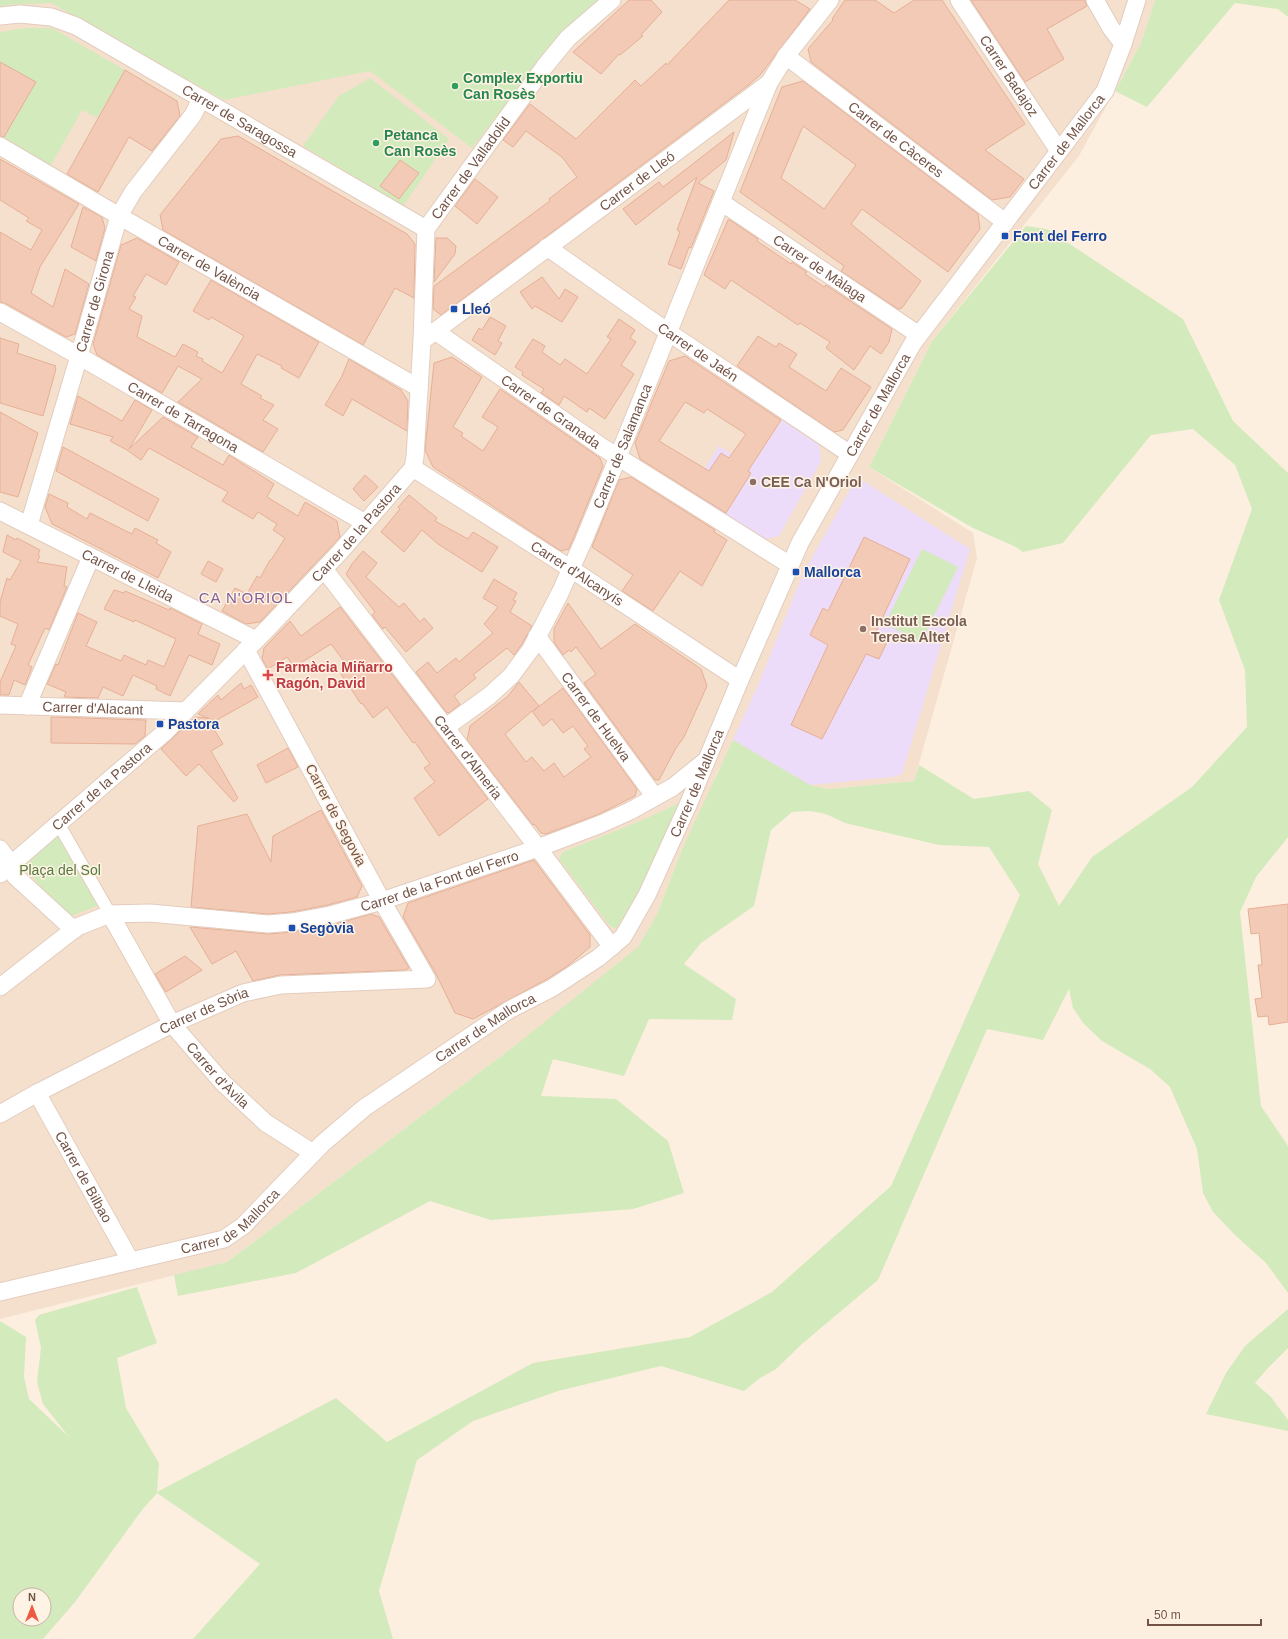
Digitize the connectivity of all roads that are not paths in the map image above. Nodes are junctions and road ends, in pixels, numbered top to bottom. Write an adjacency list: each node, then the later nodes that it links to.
1 (612, 0): 18 (street, Carrer de Valladolid)
2 (830, 0): 8 (street, Carrer de Lleó)
3 (959, 0): 14 (street, Carrer Badajoz)
4 (1095, 0): 7 (street)
5 (1136, 0): 7 (street, Carrer de Mallorca)
6 (0, 16): 10 (street, Carrer de Saragossa)
7 (1123, 44): 14 (street, Carrer de Mallorca)
8 (786, 56): 9 (street, Carrer de Lleó); 17 (street, Carrer de Càceres)
9 (769, 83): 11 (street, Carrer de Lleó); 12 (street, Carrer de Salamanca)
10 (201, 99): 16 (street, Carrer de Girona); 18 (street, Carrer de Saragossa)
11 (741, 103): 12 (street); 19 (street, Carrer de Lleó)
12 (750, 131): 15 (street, Carrer de Salamanca)
13 (0, 146): 16 (street, Carrer de València)
14 (1059, 151): 17 (street, Carrer de Mallorca)
15 (721, 202): 21 (street, Carrer de Salamanca); 22 (street, Carrer de Màlaga)
16 (119, 216): 24 (street, Carrer de Girona); 25 (street, Carrer de València)
17 (1005, 222): 22 (street, Carrer de Mallorca)
18 (426, 229): 23 (street)
19 (547, 248): 21 (street, Carrer de Jaén); 23 (street, Carrer de Lleó)
20 (0, 312): 24 (street, Carrer de Tarragona)
21 (668, 332): 26 (street, Carrer de Jaén); 27 (street, Carrer de Salamanca)
22 (919, 335): 26 (street, Carrer de Mallorca)
23 (428, 336): 25 (street); 27 (street, Carrer de Granada)
24 (79, 356): 30 (street, Carrer de Tarragona); 31 (street, Carrer de Girona)
25 (419, 388): 28 (street)
26 (850, 454): 33 (street, Carrer de Mallorca)
27 (618, 457): 33 (street, Carrer de Granada); 35 (street, Carrer de Salamanca)
28 (413, 468): 30 (street, Carrer de la Pastora); 35 (street, Carrer d'Alcanyís)
29 (0, 511): 31 (street, Carrer de Lleida)
30 (365, 523): 34 (street, Carrer de la Pastora)
31 (29, 525): 32 (street, Carrer de Lleida)
32 (91, 557): 37 (street, Carrer de Lleida); 40 (street)
33 (790, 565): 38 (street, Carrer de Mallorca)
34 (324, 569): 37 (street, Carrer de la Pastora); 42 (street, Carrer d'Almeria)
35 (571, 569): 36 (street, Carrer de Salamanca); 38 (street, Carrer d'Alcanyís)
36 (537, 636): 42 (street, Carrer de Salamanca); 44 (street, Carrer de Huelva)
37 (251, 645): 41 (street, Carrer de la Pastora); 49 (street, Carrer de Segovia)
38 (740, 680): 43 (street, Carrer de Mallorca)
39 (0, 705): 40 (street, Carrer d'Alacant)
40 (27, 706): 41 (street, Carrer d'Alacant)
41 (186, 711): 45 (street, Carrer de la Pastora)
42 (446, 727): 46 (street, Carrer d'Almeria)
43 (706, 760): 44 (street, Carrer de la Font del Ferro); 52 (street, Carrer de Mallorca)
44 (655, 797): 46 (street, Carrer de la Font del Ferro)
45 (58, 823): 48 (street, Carrer de la Pastora); 50 (street)
46 (538, 848): 49 (street, Carrer de la Font del Ferro); 52 (street, Carrer d'Almeria)
47 (0, 850): 48 (street)
48 (6, 869): 51 (street)
49 (382, 901): 50 (street, Carrer de la Font del Ferro); 53 (street, Carrer de Segovia)
50 (110, 914): 51 (street, Carrer de la Font del Ferro); 55 (street, Carrer d'Àvila)
51 (74, 930): 54 (street, Carrer de la Font del Ferro)
52 (612, 947): 58 (street, Carrer de Mallorca)
53 (427, 979): 55 (street, Carrer de Sòria)
54 (0, 987)
55 (172, 1024): 56 (street, Carrer de Sòria); 58 (street, Carrer d'Àvila)
56 (37, 1093): 57 (street, Carrer de Sòria); 59 (street, Carrer de Bilbao)
57 (0, 1114)
58 (313, 1153): 59 (street, Carrer de Mallorca)
59 (130, 1260): 60 (street, Carrer de Mallorca)
60 (0, 1292)

